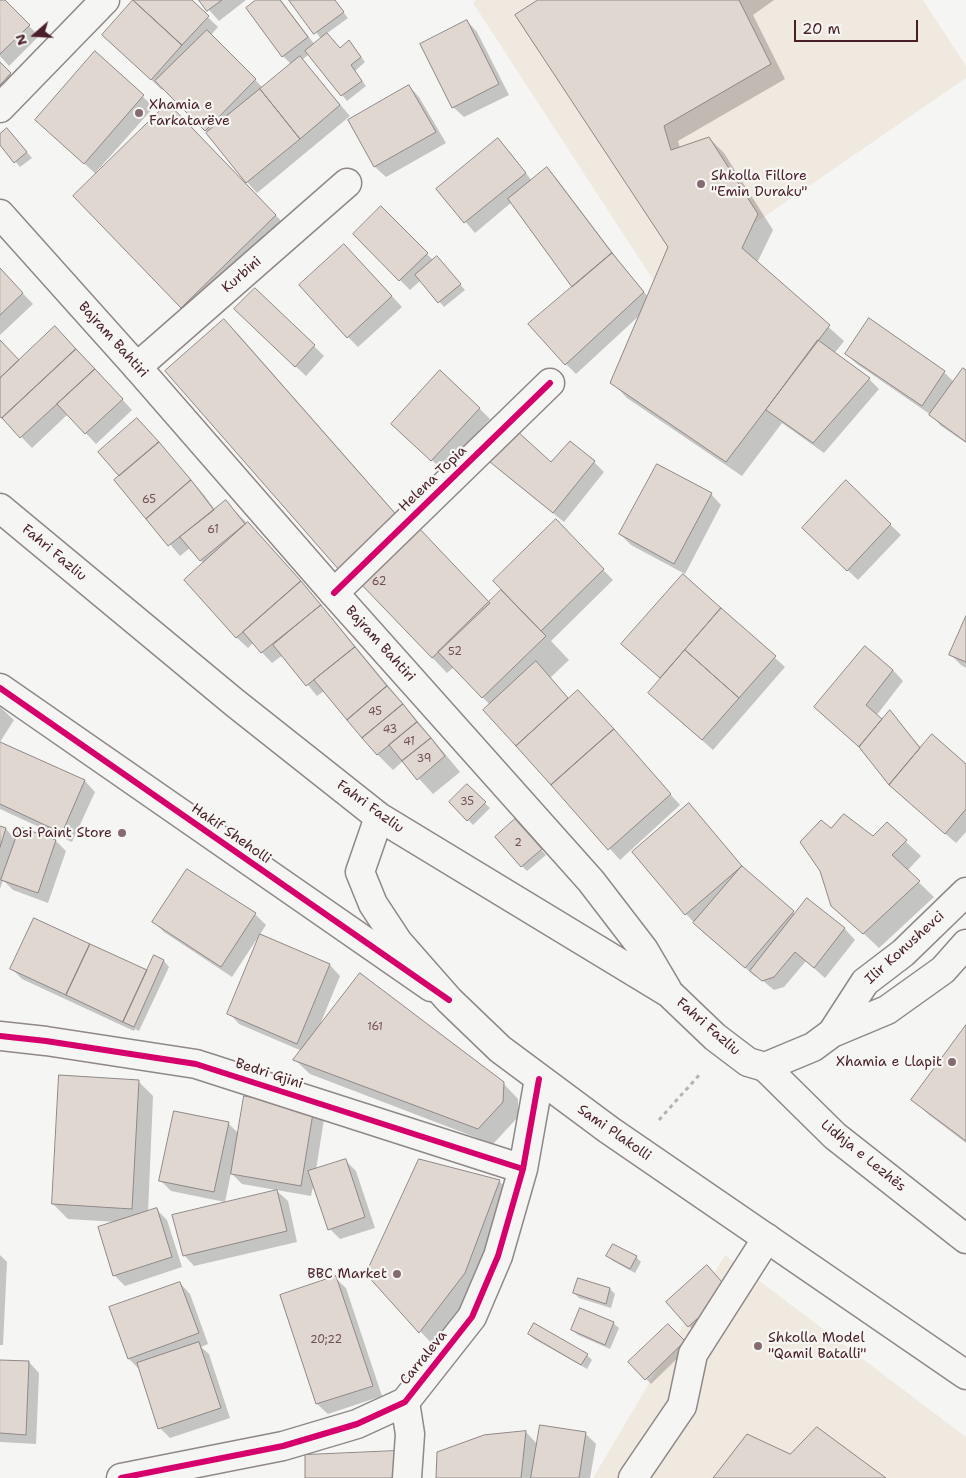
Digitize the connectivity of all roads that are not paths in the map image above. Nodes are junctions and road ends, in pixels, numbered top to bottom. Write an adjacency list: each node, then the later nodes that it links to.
1 (105, 0): 2 (main road)
2 (0, 108)
3 (347, 183): 5 (main road, Kurbini)
4 (0, 214): 5 (main road, Bajram Bahtiri)
5 (137, 367): 8 (main road, Bajram Bahtiri)
6 (550, 383): 8 (main road, Helena Topia)
7 (0, 508): 10 (main road, Fahri Fazliu)
8 (334, 593): 13 (main road, Bajram Bahtiri)
9 (0, 688): 14 (main road, Hakif Sheholli)
10 (379, 817): 13 (main road, Fahri Fazliu); 14 (main road, Sami Plakolli)
11 (966, 892): 15 (main road, Ilir Konushevci)
12 (966, 944): 15 (main road, Ilir Konushevci)
13 (669, 993): 17 (main road, Fahri Fazliu)
14 (449, 1000): 18 (main road, Sami Plakolli)
15 (832, 1033): 17 (main road, Ilir Konushevci)
16 (0, 1036): 19 (main road, Bedri Gjini)
17 (766, 1067): 21 (main road, Lidhja e Lezhës)
18 (538, 1079): 19 (main road, Carraleva); 20 (main road, Sami Plakolli)
19 (523, 1169): 23 (main road, Carraleva)
20 (767, 1238): 22 (main road, Sami Plakolli); 26 (main road)
21 (966, 1238)
22 (966, 1375)
23 (405, 1402): 24 (main road, Carraleva); 25 (main road)
24 (121, 1478)
25 (407, 1478)
26 (633, 1478)

